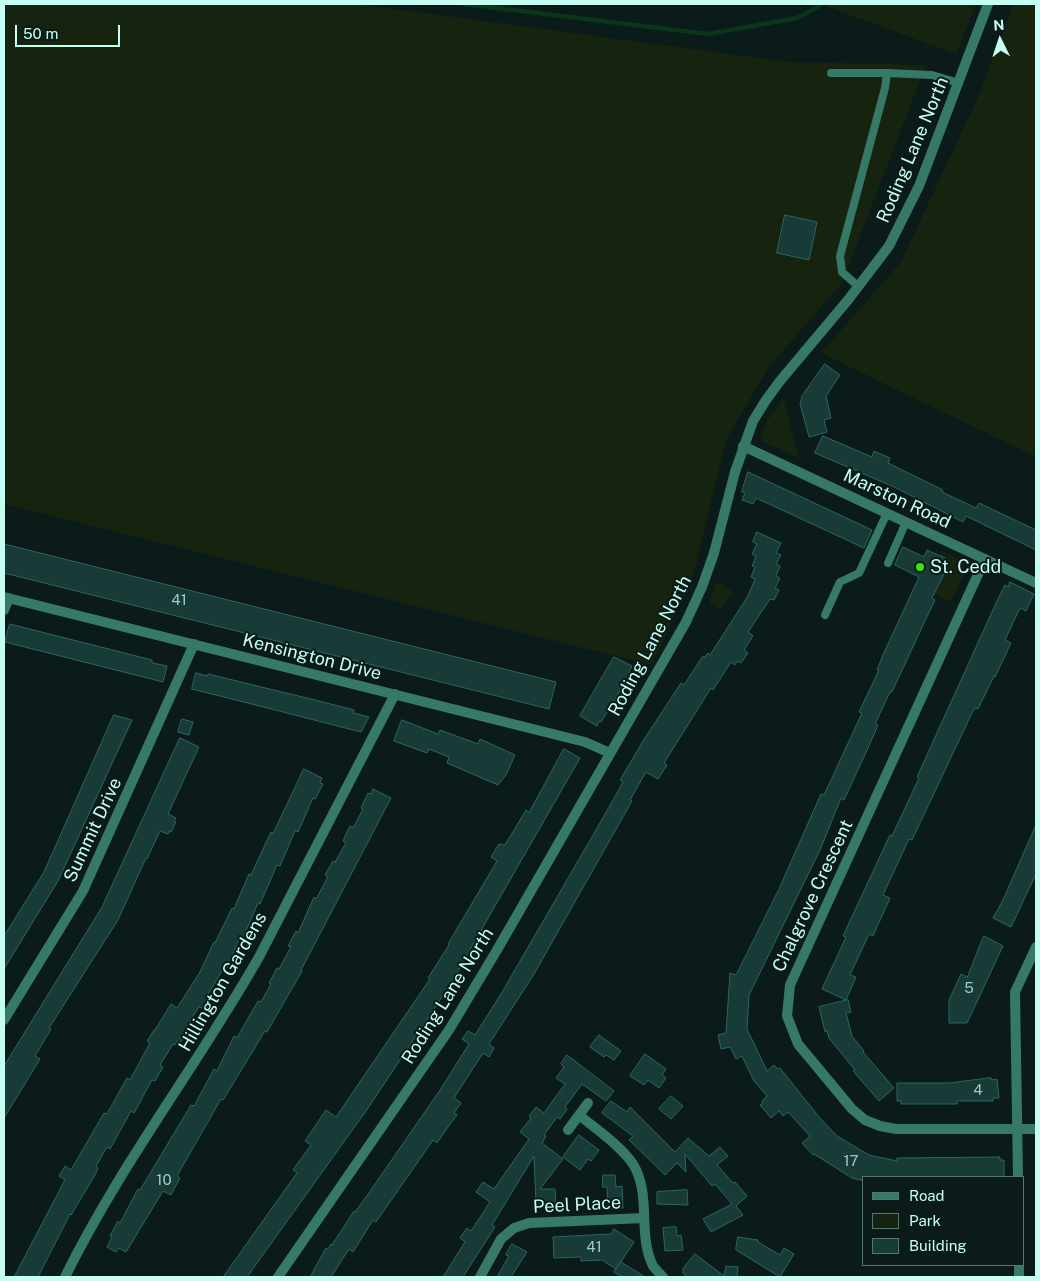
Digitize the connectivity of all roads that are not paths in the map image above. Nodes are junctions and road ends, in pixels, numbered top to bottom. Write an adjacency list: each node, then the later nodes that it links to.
1 (988, 4): 4 (street, Roding Lane North)
2 (831, 72): 3 (lane)
3 (887, 73): 4 (lane); 5 (lane)
4 (959, 83): 5 (street, Roding Lane North)
5 (859, 287): 6 (street, Roding Lane North)
6 (743, 446): 7 (street, Marston Road); 17 (street, Roding Lane North)
7 (886, 513): 8 (street, Marston Road); 14 (lane)
8 (906, 522): 9 (street, Marston Road); 10 (lane)
9 (985, 559): 11 (street, Marston Road); 22 (street, Chalgrove Crescent)
10 (888, 563)
11 (1036, 583)
12 (6, 597): 13 (street); 15 (street, Kensington Drive)
13 (4, 610)
14 (825, 616)
15 (194, 644): 16 (street, Kensington Drive); 19 (street, Summit Drive)
16 (394, 694): 17 (street, Kensington Drive); 27 (street, Hillington Gardens)
17 (610, 752): 28 (street, Roding Lane North)
18 (1036, 947): 22 (street)
19 (4, 1020)
20 (588, 1103): 21 (street)
21 (579, 1115): 24 (street); 26 (street, Peel Place)
22 (1017, 1129): 23 (street, Chalgrove Crescent); 25 (street)
23 (1036, 1129)
24 (568, 1130)
25 (1018, 1176)
26 (644, 1218): 29 (street, Peel Place); 30 (street, Peel Place)
27 (65, 1277)
28 (278, 1277)
29 (480, 1277)
30 (664, 1277)

